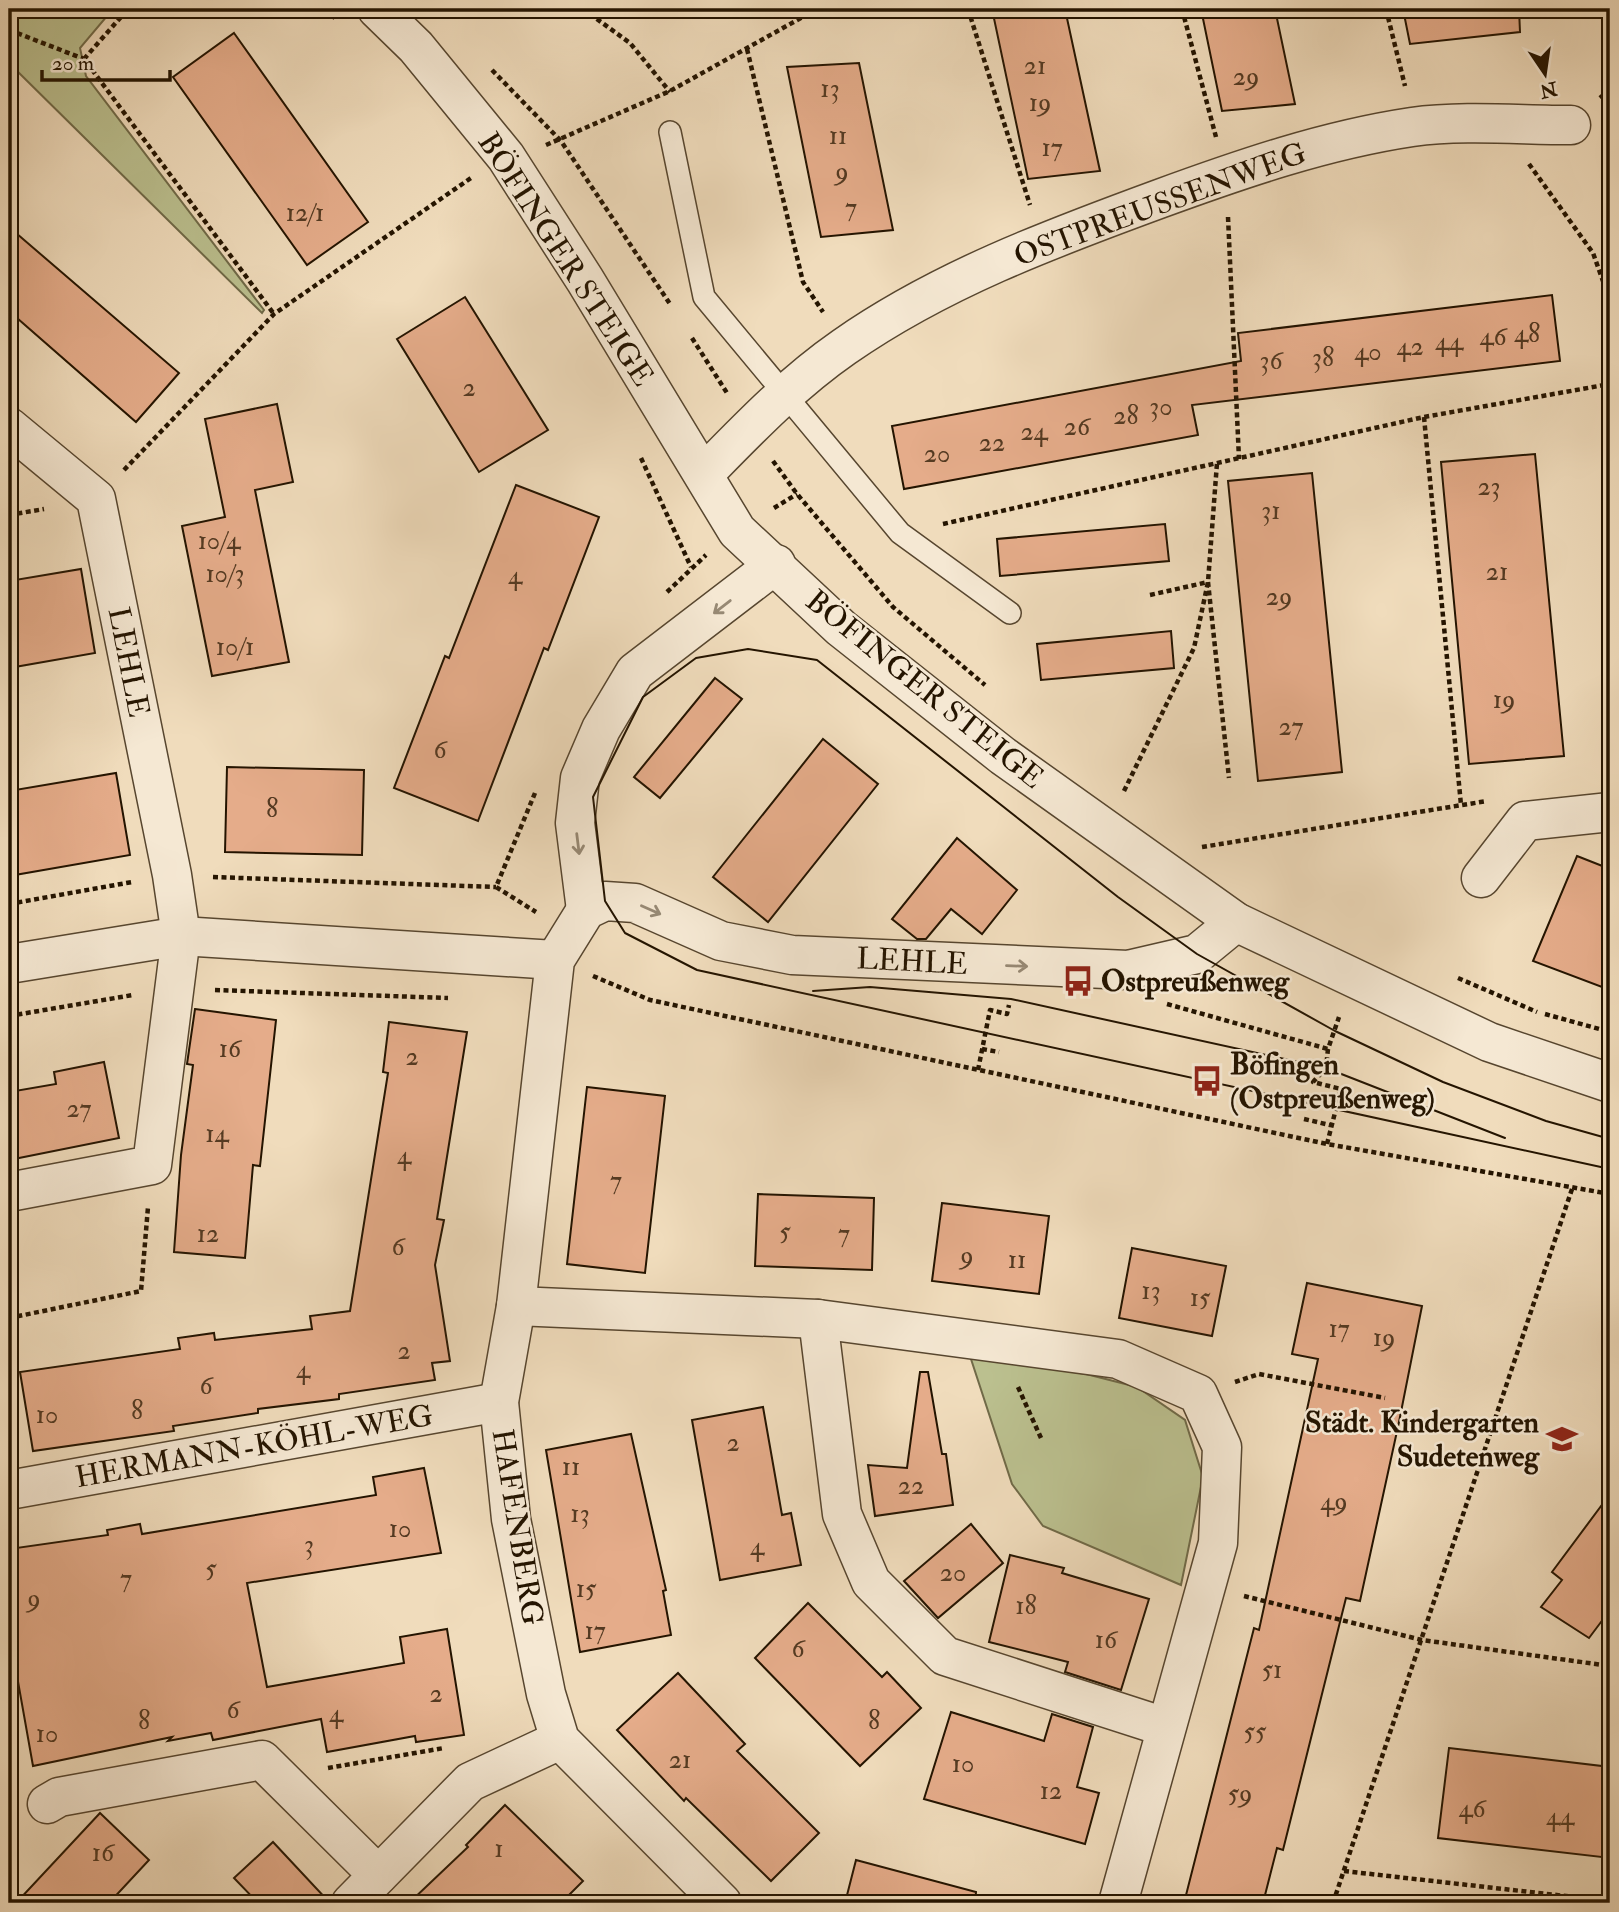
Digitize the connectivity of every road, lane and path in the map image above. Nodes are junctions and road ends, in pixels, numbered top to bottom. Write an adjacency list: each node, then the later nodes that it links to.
1 (128, 9): 11 (path)
2 (377, 9): 20 (street, BÖFINGER STEIGE)
3 (583, 9): 14 (path)
4 (817, 9): 10 (path)
5 (968, 9): 22 (path)
6 (1182, 9): 21 (path)
7 (1386, 9): 17 (path)
8 (1610, 13): 13 (path)
9 (9, 35): 11 (path)
10 (747, 49): 14 (path); 27 (path)
11 (84, 59): 25 (path)
12 (488, 65): 19 (path)
13 (1610, 90): 16 (path)
14 (670, 91): 19 (path)
15 (1500, 125): 16 (street, OSTPREUSSENWEG); 17 (street, OSTPREUSSENWEG); 23 (path)
16 (1571, 125)
17 (1414, 127): 21 (street, OSTPREUSSENWEG)
18 (670, 132): 29 (lane)
19 (561, 141): 20 (path); 24 (path)
20 (506, 157): 25 (path); 35 (street, BÖFINGER STEIGE)
21 (1226, 175): 22 (street, OSTPREUSSENWEG); 33 (path)
22 (1041, 242): 27 (street, OSTPREUSSENWEG)
23 (1610, 301)
24 (672, 306)
25 (274, 314): 36 (path)
26 (686, 328): 32 (path)
27 (845, 347): 29 (street, OSTPREUSSENWEG)
28 (1610, 384): 30 (path)
29 (785, 393): 32 (street, OSTPREUSSENWEG); 37 (lane)
30 (1424, 417): 33 (path); 46 (path)
31 (9, 427): 36 (street)
32 (749, 428): 35 (street, OSTPREUSSENWEG); 42 (path)
33 (1239, 459): 34 (path)
34 (1217, 463): 37 (path); 39 (path)
35 (704, 474): 38 (street, BÖFINGER STEIGE)
36 (96, 499): 47 (street, LEHLE)
37 (900, 533): 41 (lane)
38 (776, 564): 51 (street, one-way to 51); 52 (street, BÖFINGER STEIGE)
39 (1208, 582): 40 (path); 43 (path); 44 (path)
40 (1150, 595)
41 (1010, 613)
42 (986, 686)
43 (1229, 778)
44 (1120, 799)
45 (1610, 812): 48 (street)
46 (1191, 848)
47 (172, 875): 49 (path); 50 (path); 53 (street, LEHLE)
48 (1481, 878)
49 (496, 887)
50 (9, 904)
51 (586, 910): 54 (street); 56 (street, LEHLE, one-way to 56)
52 (1236, 922): 56 (street, LEHLE); 68 (street, BÖFINGER STEIGE)
53 (181, 936): 54 (street); 55 (street); 58 (street)
54 (555, 960): 66 (path); 76 (street, HAFENBERG)
55 (9, 964)
56 (1017, 966): 63 (path)
57 (1452, 976): 62 (path)
58 (174, 988): 59 (path); 61 (path); 72 (street)
59 (452, 998)
60 (1163, 1003): 64 (path)
61 (9, 1016)
62 (1610, 1032)
63 (982, 1049): 65 (path); 66 (path)
64 (1328, 1049)
65 (999, 1052)
66 (978, 1070): 71 (path)
67 (1313, 1082): 70 (path)
68 (1610, 1083)
69 (1304, 1119): 70 (path)
70 (1330, 1125): 71 (path)
71 (1327, 1144): 73 (path)
72 (152, 1165): 74 (street); 77 (path)
73 (1573, 1186): 75 (path); 86 (path)
74 (9, 1192)
75 (1610, 1194)
76 (516, 1306): 78 (street); 82 (street, HAFENBERG)
77 (9, 1318)
78 (818, 1319): 79 (street); 88 (street)
79 (1006, 1344): 80 (street); 83 (path)
80 (1198, 1394): 81 (path); 85 (street)
81 (1385, 1398)
82 (499, 1402): 84 (street, HERMANN-KÖHL-WEG); 89 (street, HAFENBERG)
83 (1041, 1438)
84 (9, 1490)
85 (1206, 1586): 86 (path); 88 (street)
86 (1422, 1640): 87 (path); 93 (path)
87 (1610, 1666)
88 (1165, 1727): 99 (street)
89 (560, 1740): 94 (street); 98 (street, HAFENBERG)
90 (452, 1747): 91 (path)
91 (279, 1776): 92 (street); 94 (street)
92 (47, 1804)
93 (1344, 1871): 95 (path); 100 (path)
94 (378, 1875): 97 (street)
95 (1545, 1894): 96 (path); 101 (path)
96 (1610, 1901)
97 (351, 1903)
98 (722, 1903)
99 (1118, 1903)
100 (1334, 1903)
101 (1544, 1903)

